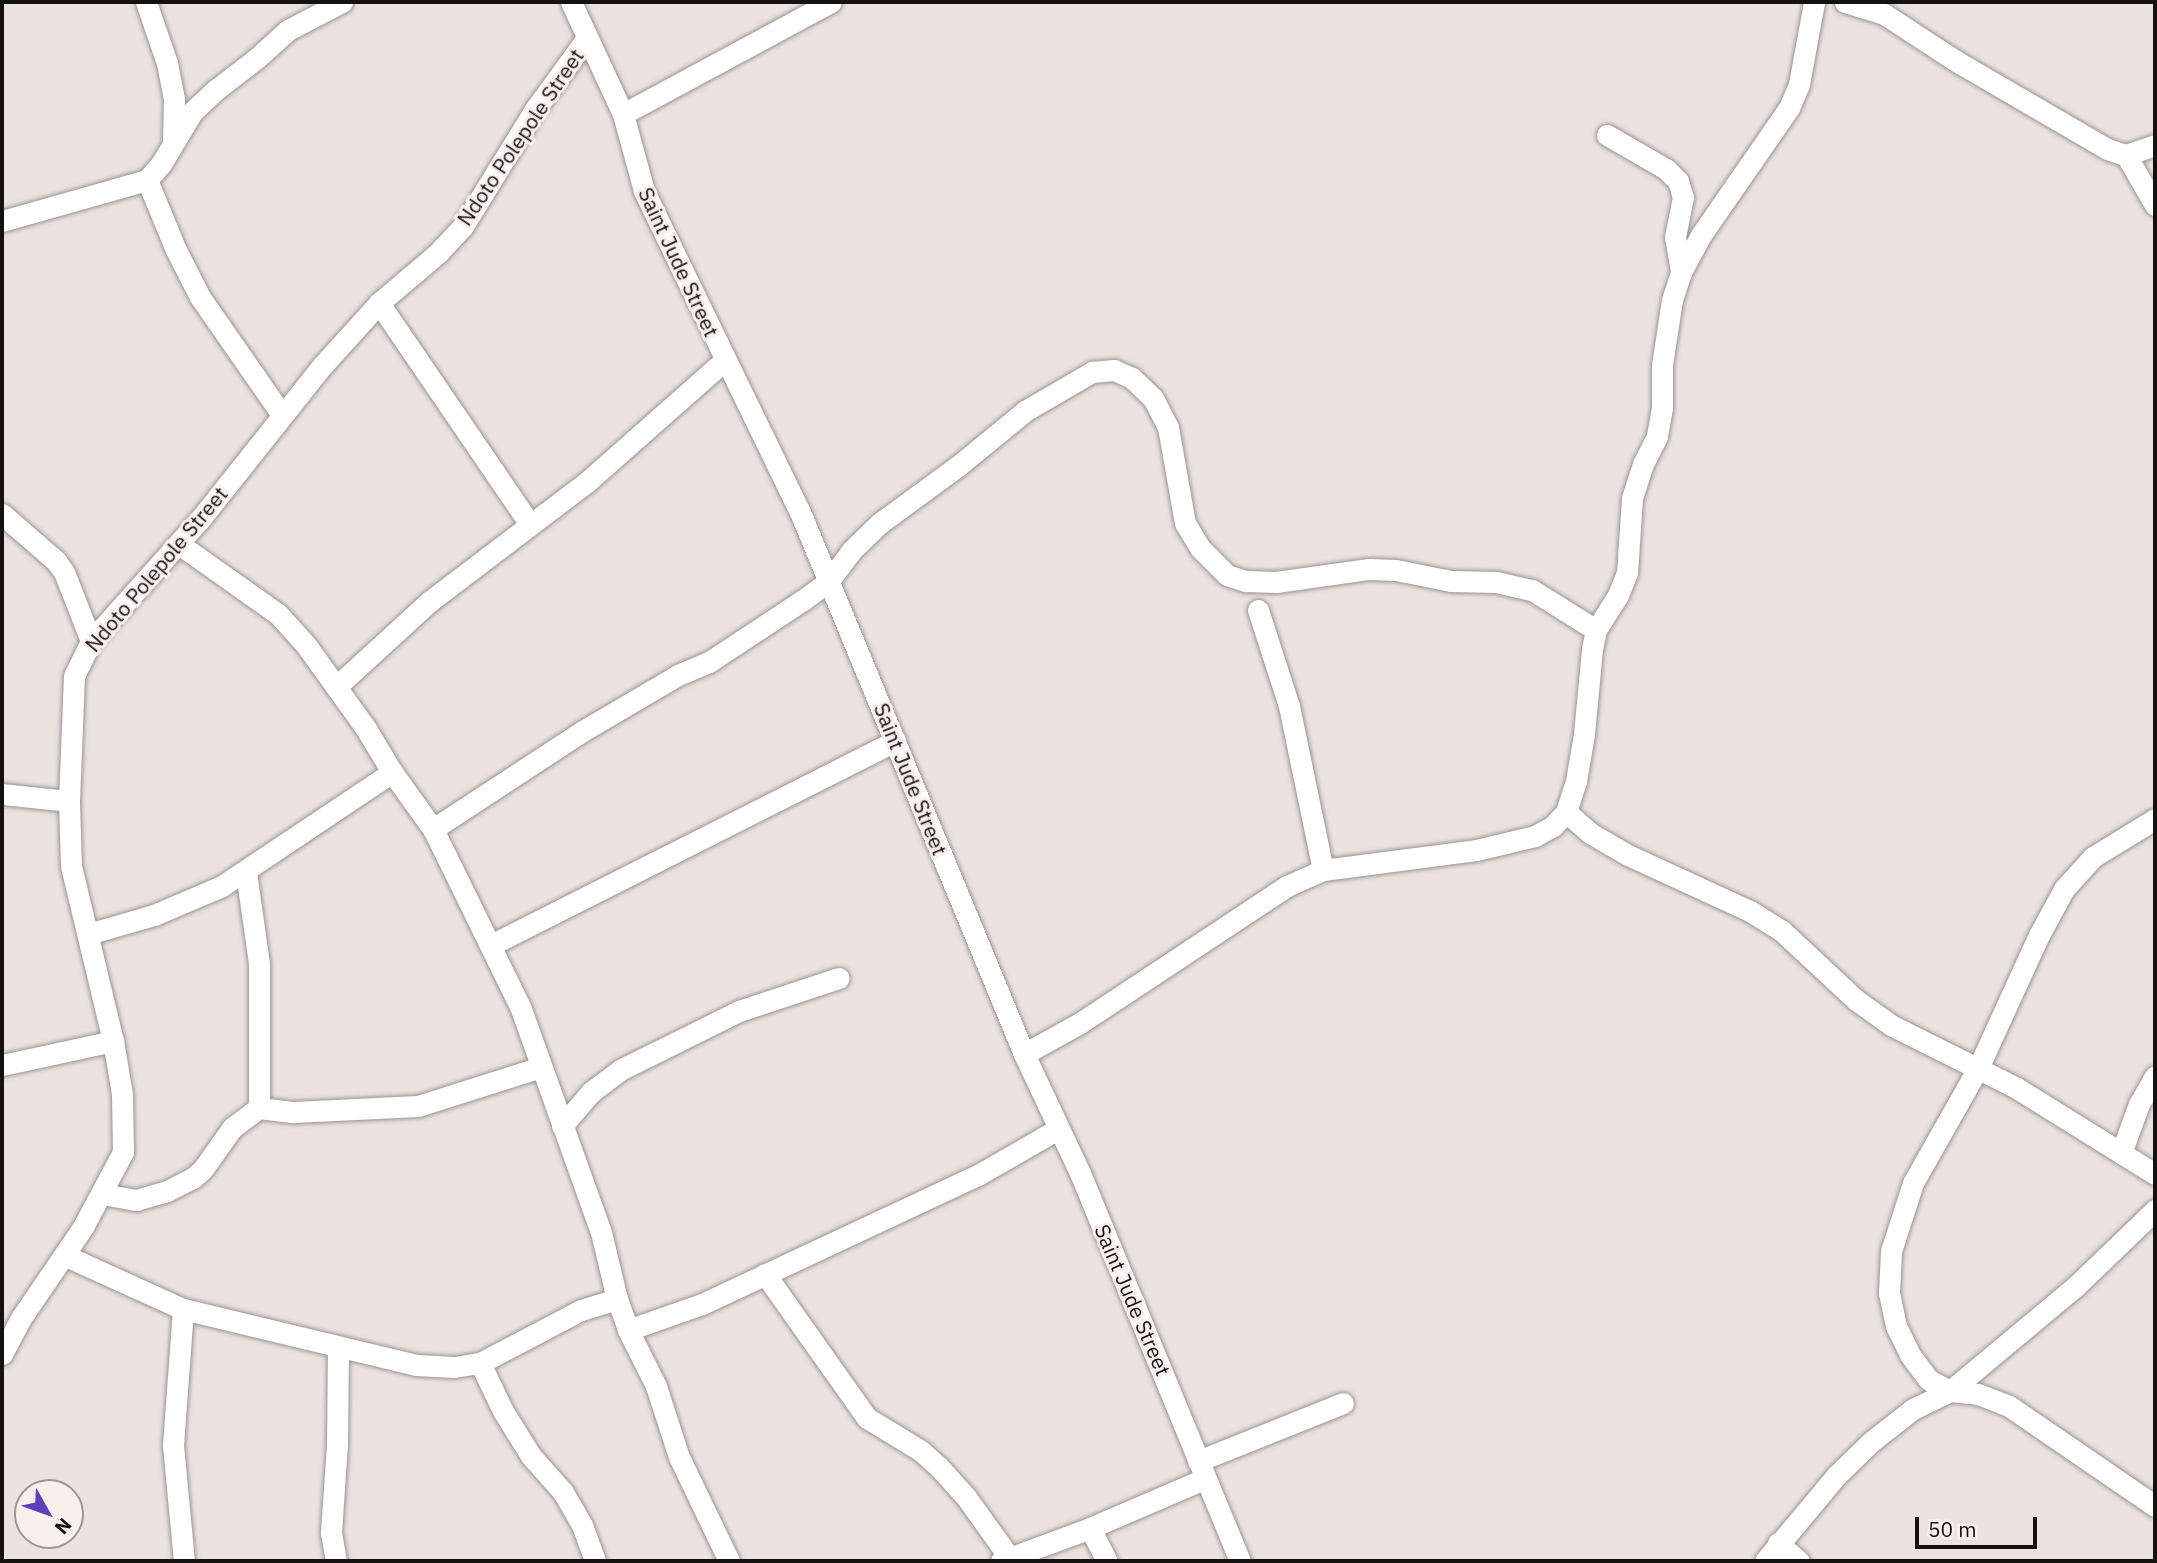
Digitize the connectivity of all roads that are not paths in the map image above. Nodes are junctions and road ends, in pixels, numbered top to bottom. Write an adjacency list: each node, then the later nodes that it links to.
1 (146, 2): 11 (street)
2 (342, 2): 11 (street)
3 (571, 2): 8 (street, Saint Jude Street)
4 (831, 2): 9 (street)
5 (1814, 2): 16 (street)
6 (1845, 2): 7 (street)
7 (1886, 8): 12 (street)
8 (587, 38): 9 (street, Saint Jude Street); 17 (street, Ndoto Polepole Street)
9 (623, 114): 18 (street, Saint Jude Street)
10 (1607, 135): 16 (street)
11 (173, 141): 13 (street)
12 (2144, 152): 14 (street)
13 (147, 180): 15 (street); 19 (street)
14 (2155, 205)
15 (2, 222)
16 (1681, 272): 25 (street)
17 (379, 303): 19 (street, Ndoto Polepole Street); 21 (street)
18 (724, 361): 21 (street); 23 (street, Saint Jude Street)
19 (282, 415): 22 (street, Ndoto Polepole Street)
20 (2, 514): 26 (street)
21 (530, 524): 27 (street)
22 (179, 544): 26 (street, Ndoto Polepole Street); 27 (street)
23 (828, 582): 25 (street); 28 (street, Saint Jude Street); 34 (street)
24 (1258, 611): 35 (street)
25 (1597, 630): 32 (street)
26 (91, 641): 31 (street, Ndoto Polepole Street)
27 (336, 687): 29 (street)
28 (895, 741): 38 (street); 41 (street, Saint Jude Street)
29 (392, 772): 34 (street); 36 (street)
30 (2, 794): 31 (street)
31 (69, 801): 37 (street, Ndoto Polepole Street)
32 (1566, 812): 35 (street); 44 (street)
33 (2155, 819): 44 (street)
34 (433, 829): 38 (street)
35 (1323, 870): 41 (street)
36 (246, 872): 37 (street); 46 (street)
37 (88, 934): 40 (street, Ndoto Polepole Street)
38 (491, 945): 43 (street)
39 (839, 978): 47 (street)
40 (113, 1041): 42 (street); 51 (street, Ndoto Polepole Street)
41 (1024, 1054): 48 (street, Saint Jude Street)
42 (2, 1065)
43 (541, 1067): 46 (street); 47 (street)
44 (1978, 1068): 49 (street); 61 (street)
45 (2155, 1076): 49 (street)
46 (259, 1108): 51 (street)
47 (562, 1126): 55 (street)
48 (1058, 1129): 54 (street); 63 (street, Saint Jude Street)
49 (2121, 1153): 50 (street)
50 (2155, 1174)
51 (102, 1194): 53 (street, Ndoto Polepole Street)
52 (2155, 1210): 61 (street)
53 (66, 1255): 56 (street); 59 (street, Ndoto Polepole Street)
54 (765, 1274): 57 (street); 67 (street)
55 (617, 1299): 57 (street); 60 (street)
56 (183, 1309): 58 (street); 68 (street)
57 (628, 1330): 71 (street)
58 (338, 1349): 60 (street); 69 (street)
59 (2, 1354)
60 (480, 1363): 70 (street)
61 (1950, 1391): 64 (street); 66 (street)
62 (1343, 1403): 63 (street)
63 (1201, 1470): 65 (street); 73 (street, Saint Jude Street)
64 (2155, 1506)
65 (1090, 1528): 67 (street); 72 (street)
66 (1772, 1552): 74 (street)
67 (1005, 1559)
68 (184, 1561)
69 (336, 1561)
70 (595, 1561)
71 (729, 1561)
72 (1107, 1561)
73 (1240, 1561)
74 (1799, 1561)

